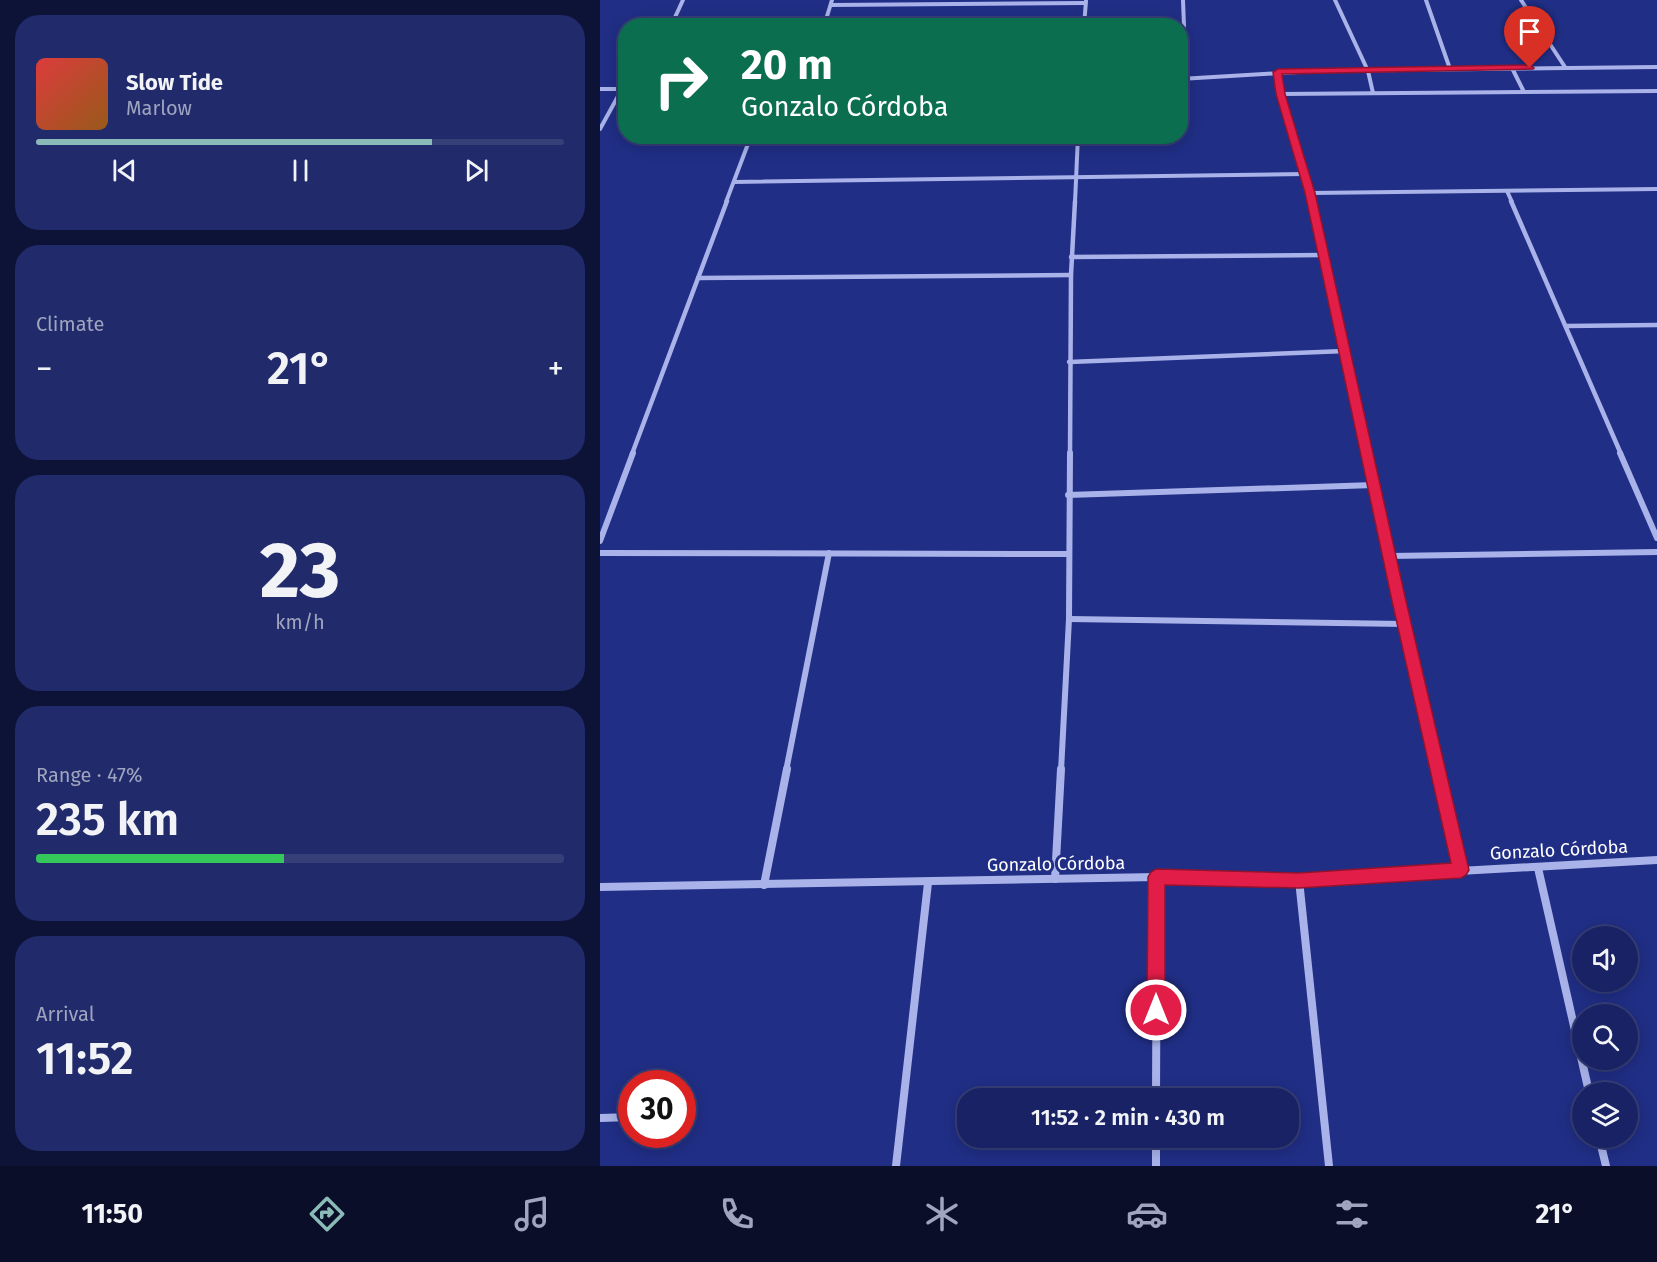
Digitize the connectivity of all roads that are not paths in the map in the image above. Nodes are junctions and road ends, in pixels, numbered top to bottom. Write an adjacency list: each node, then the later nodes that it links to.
1 (683, 0): 10 (street)
2 (832, 0): 9 (street)
3 (1183, 0): 13 (street)
4 (1335, 0): 18 (street)
5 (1426, 0): 17 (street)
6 (1521, 0): 14 (street)
7 (923, 2): 8 (street); 9 (street)
8 (1085, 2): 12 (street)
9 (831, 5): 11 (street)
10 (675, 18)
11 (827, 18)
12 (1084, 18)
13 (1184, 18)
14 (1565, 67): 15 (street); 16 (street)
15 (1657, 67)
16 (1512, 68): 17 (street); 24 (street)
17 (1450, 69): 18 (street)
18 (1368, 71): 19 (street); 25 (street)
19 (1278, 72): 20 (street); 26 (street)
20 (1188, 78)
21 (600, 89): 22 (street)
22 (618, 89)
23 (1657, 91): 24 (street)
24 (1524, 92): 25 (street)
25 (1373, 93): 26 (street)
26 (1280, 94): 31 (street)
27 (618, 99): 28 (street)
28 (600, 129)
29 (748, 144): 33 (street)
30 (1078, 144): 32 (street)
31 (1305, 174): 32 (street); 36 (street)
32 (1077, 177): 33 (street); 38 (street)
33 (734, 183): 40 (street)
34 (1657, 189): 35 (street)
35 (1507, 191): 36 (street); 42 (street)
36 (1310, 193): 37 (street)
37 (1324, 255): 38 (street); 43 (street)
38 (1071, 257): 39 (street)
39 (1071, 275): 40 (street); 44 (street)
40 (698, 278): 48 (street)
41 (1657, 325): 42 (street)
42 (1566, 326): 47 (street)
43 (1345, 351): 44 (street); 45 (street)
44 (1069, 362): 46 (street)
45 (1374, 485): 46 (street); 53 (street)
46 (1068, 495): 52 (street)
47 (1657, 538)
48 (600, 540)
49 (1657, 552): 53 (street)
50 (600, 553): 51 (street)
51 (829, 553): 52 (street); 63 (street)
52 (1068, 554): 54 (street)
53 (1389, 556): 55 (street)
54 (1068, 619): 55 (street); 60 (street)
55 (1404, 624): 58 (street)
56 (1657, 861): 57 (street, Gonzalo Córdoba)
57 (1538, 868): 58 (street, Gonzalo Córdoba); 65 (street)
58 (1461, 870): 61 (street, Gonzalo Córdoba)
59 (1156, 877): 60 (street, Gonzalo Córdoba); 61 (street, Gonzalo Córdoba); 66 (street)
60 (1055, 879): 62 (street, Gonzalo Córdoba)
61 (1299, 880): 73 (street)
62 (928, 883): 63 (street, Gonzalo Córdoba); 71 (street)
63 (765, 885): 64 (street, Gonzalo Córdoba)
64 (600, 887)
65 (1587, 1082)
66 (1156, 1088)
67 (618, 1117): 68 (street)
68 (600, 1118)
69 (1156, 1148): 72 (street)
70 (1602, 1148): 74 (street)
71 (896, 1166)
72 (1156, 1166)
73 (1329, 1166)
74 (1606, 1166)

